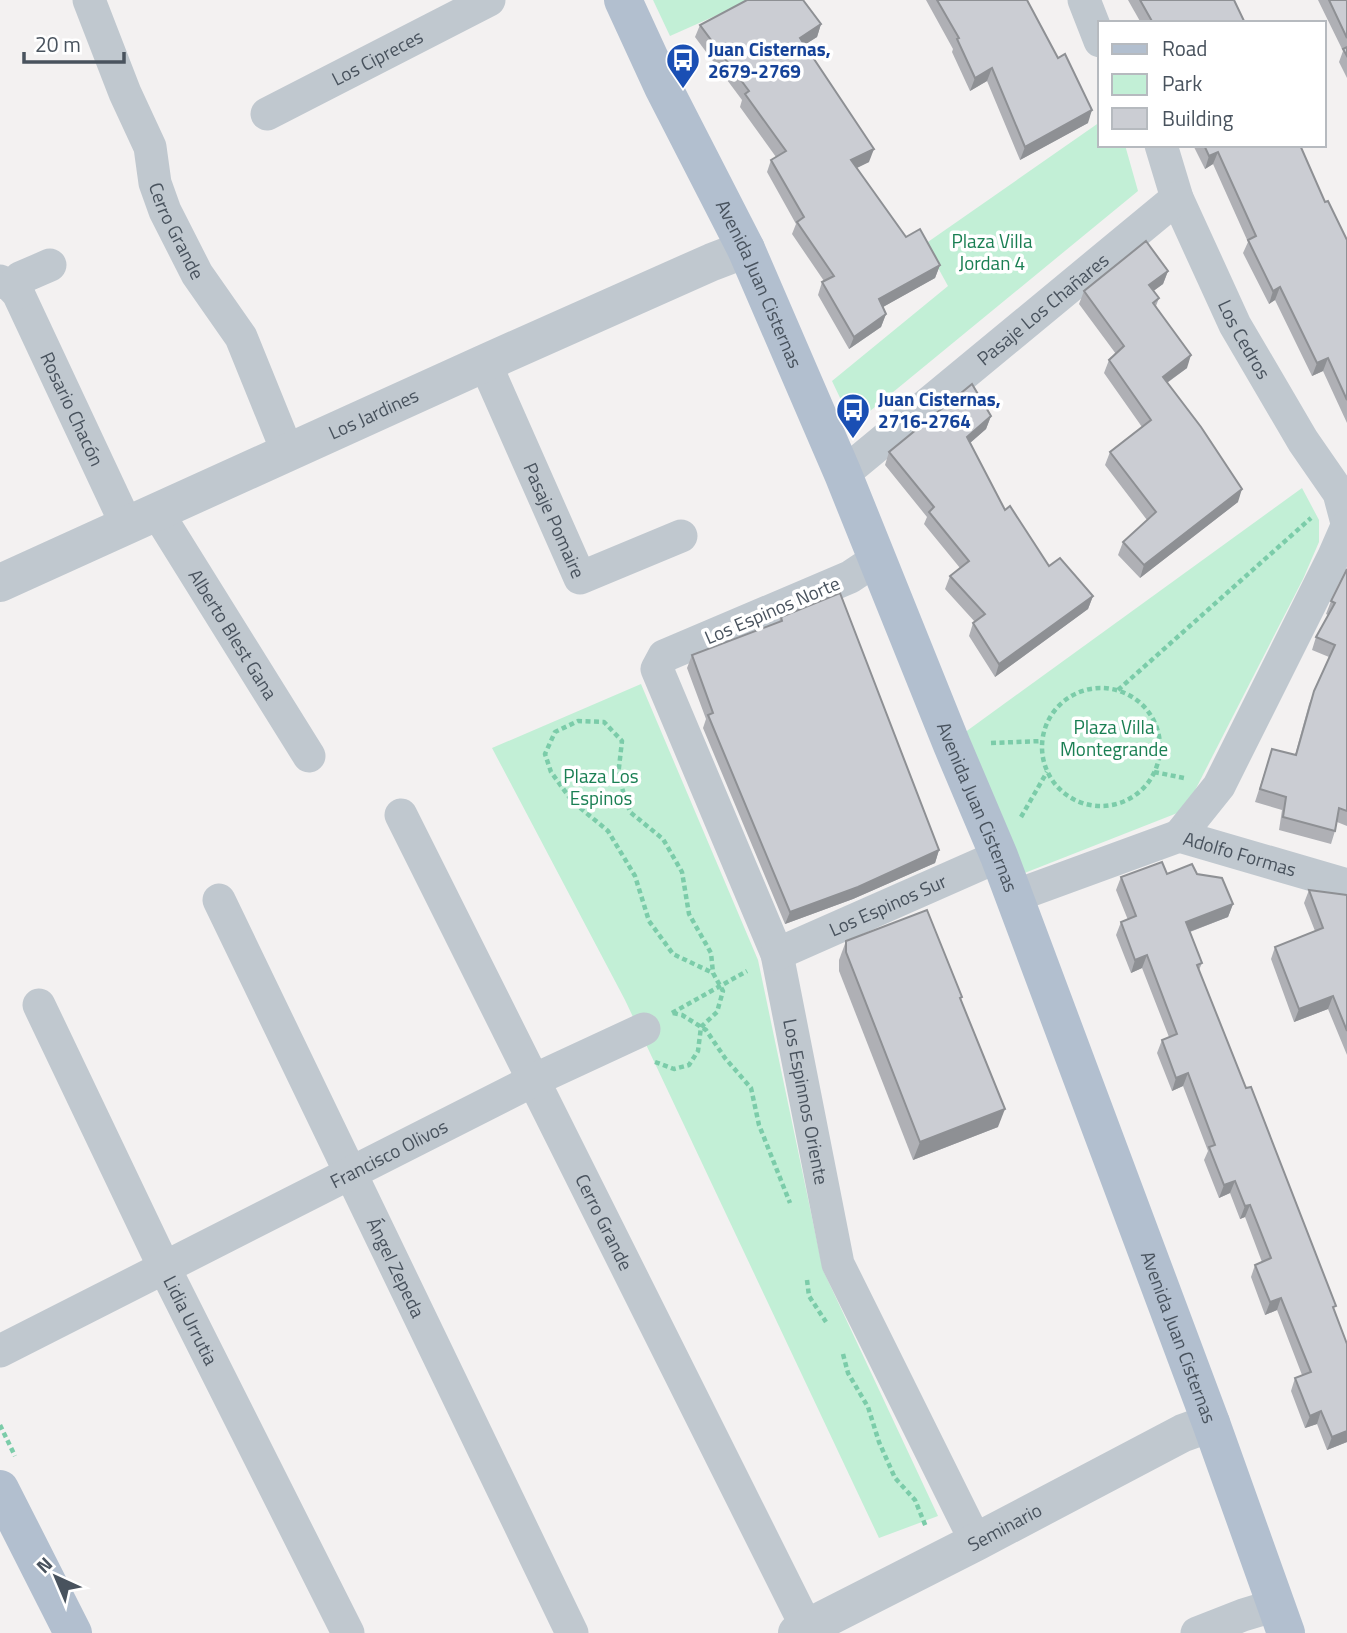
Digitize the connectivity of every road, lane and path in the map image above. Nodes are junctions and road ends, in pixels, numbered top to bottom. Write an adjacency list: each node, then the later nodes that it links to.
1 (89, 0): 13 (street, Cerro Grande)
2 (489, 0): 6 (street, Los Cipreces)
3 (623, 0): 9 (main road, Avenida Juan Cisternas)
4 (1084, 0): 5 (street)
5 (1098, 36)
6 (267, 114)
7 (1162, 147): 8 (street, Los Cedros)
8 (1177, 198): 14 (street, Pasaje Los Chañares); 15 (street, Los Cedros)
9 (746, 249): 12 (street, Los Jardines); 14 (main road, Avenida Juan Cisternas)
10 (50, 265): 11 (street, Rosario Chacón)
11 (9, 287): 16 (street, Rosario Chacón)
12 (485, 363): 13 (street, Los Jardines); 17 (street, Pasaje Pomaire)
13 (288, 453): 16 (street, Los Jardines)
14 (843, 474): 18 (main road, Avenida Juan Cisternas)
15 (1344, 514): 21 (path); 26 (street)
16 (142, 519): 19 (street, Los Jardines); 24 (street, Alberto Blest Gana)
17 (681, 536)
18 (877, 559): 20 (street, Los Espinos Norte); 23 (main road, Avenida Juan Cisternas)
19 (0, 583)
20 (664, 656): 31 (street, Los Espinnos Oriente)
21 (1118, 690): 22 (path); 22 (path)
22 (1042, 741): 23 (path)
23 (952, 745): 27 (main road, Avenida Juan Cisternas)
24 (309, 756)
25 (401, 815): 37 (street, Cerro Grande)
26 (1179, 836): 28 (street, Adolfo Formas); 29 (street, Adolfo Formas)
27 (999, 856): 29 (main road, Avenida Juan Cisternas); 31 (street, Los Espinos Sur)
28 (1347, 885)
29 (1015, 896): 41 (main road, Avenida Juan Cisternas)
30 (219, 900): 38 (street, Ángel Zepeda)
31 (777, 954): 33 (path); 43 (street, Los Espinnos Oriente)
32 (713, 973): 32 (path); 33 (path)
33 (720, 986): 35 (path); 36 (path)
34 (39, 1005): 39 (street, Lidia Urrutia)
35 (701, 1027)
36 (644, 1029): 37 (street, Francisco Olivos)
37 (534, 1080): 38 (street, Francisco Olivos); 45 (street, Cerro Grande)
38 (350, 1173): 39 (street, Francisco Olivos); 48 (street, Ángel Zepeda)
39 (164, 1267): 40 (street, Francisco Olivos); 47 (street, Lidia Urrutia)
40 (0, 1351)
41 (1211, 1423): 43 (street, Seminario); 44 (main road, Avenida Juan Cisternas)
42 (0, 1489): 46 (main road)
43 (976, 1542): 45 (street, Seminario)
44 (1281, 1619): 49 (street)
45 (802, 1630)
46 (73, 1633)
47 (348, 1633)
48 (572, 1633)
49 (1197, 1633)

